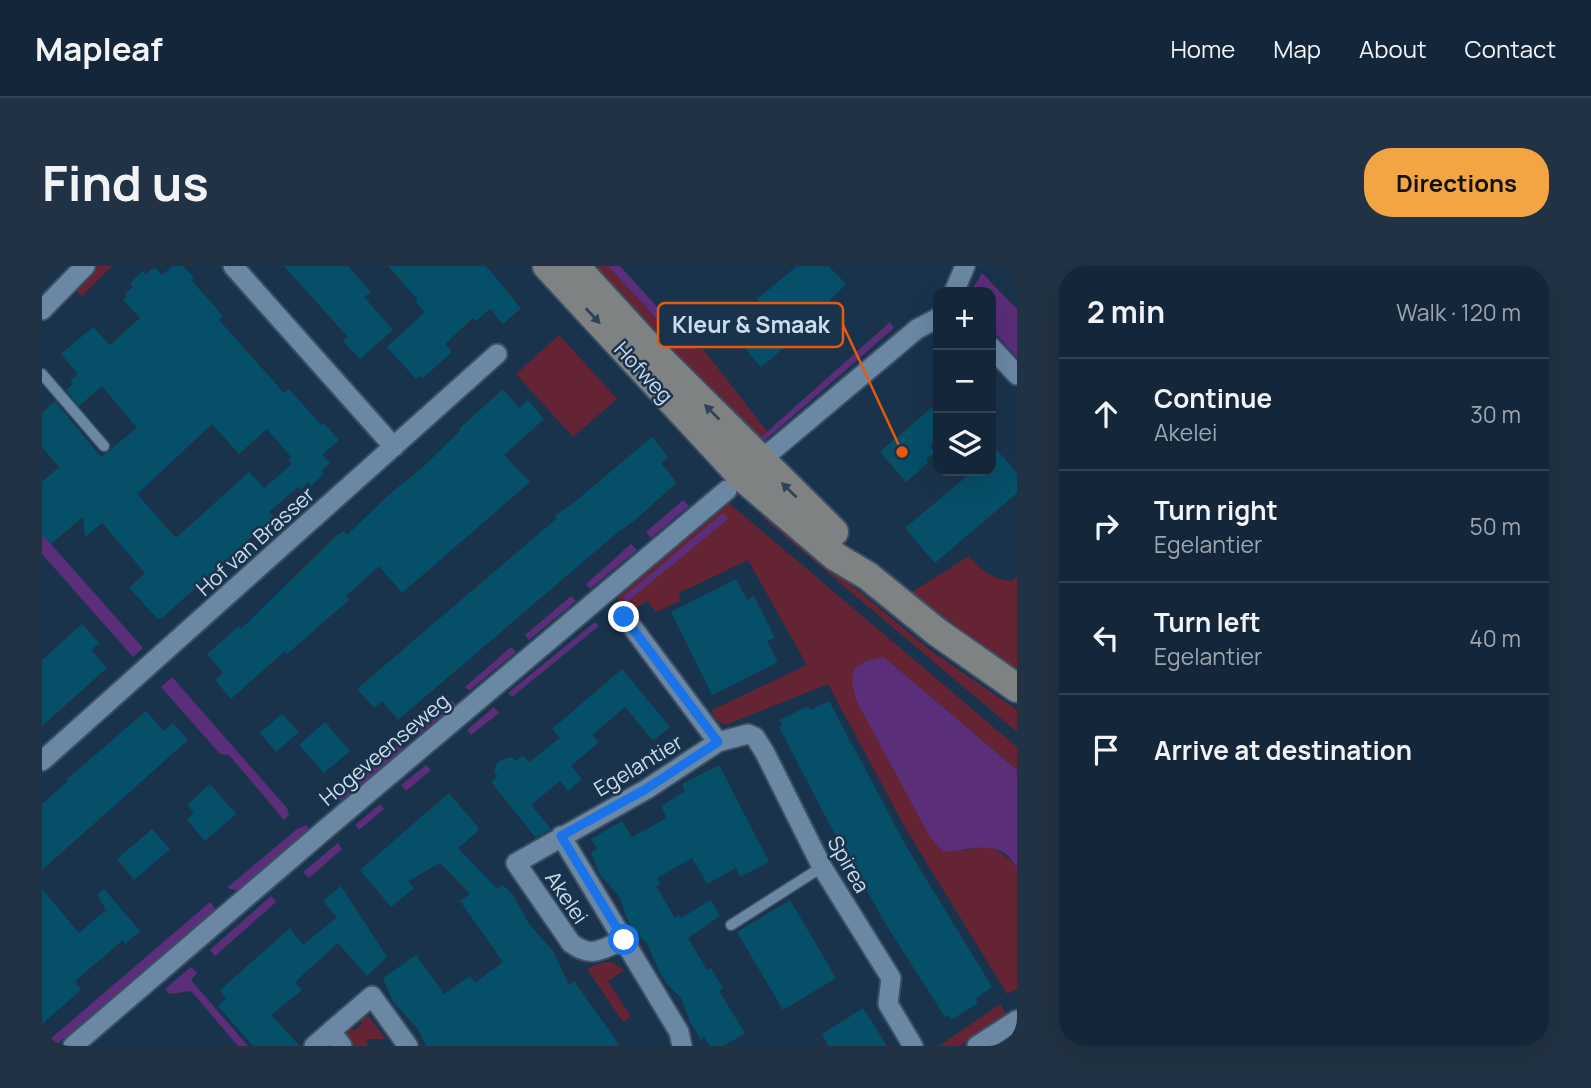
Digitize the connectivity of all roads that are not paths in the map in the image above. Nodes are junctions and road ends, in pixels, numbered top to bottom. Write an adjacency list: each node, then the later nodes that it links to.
1 (85, 266): 7 (street)
2 (233, 266): 14 (street)
3 (547, 266): 15 (main road, Hofweg, one-way to 15)
4 (575, 266): 15 (main road, Hofweg, one-way to 4)
5 (965, 266): 6 (street)
6 (956, 287)
7 (42, 310)
8 (933, 321): 15 (street, Hogeveenseweg)
9 (994, 350): 12 (street)
10 (497, 355): 14 (street, Hof van Brasser)
11 (42, 374): 13 (lane)
12 (1017, 375)
13 (104, 446)
14 (394, 447): 19 (street, Hof van Brasser)
15 (743, 476): 17 (main road); 28 (street, Hogeveenseweg)
16 (624, 617): 18 (street, Egelantier)
17 (1017, 688)
18 (718, 742): 20 (street, Egelantier); 22 (street, Spirea)
19 (42, 761)
20 (561, 836): 21 (street, Egelantier); 24 (street, Akelei)
21 (516, 863): 24 (street, Akelei)
22 (822, 867): 23 (lane); 32 (street, Spirea)
23 (731, 925)
24 (624, 940): 31 (street, Akelei)
25 (1017, 1020): 27 (street)
26 (337, 1039): 29 (street); 30 (street)
27 (985, 1043)
28 (73, 1046)
29 (314, 1046)
30 (408, 1046)
31 (682, 1046)
32 (913, 1046)

